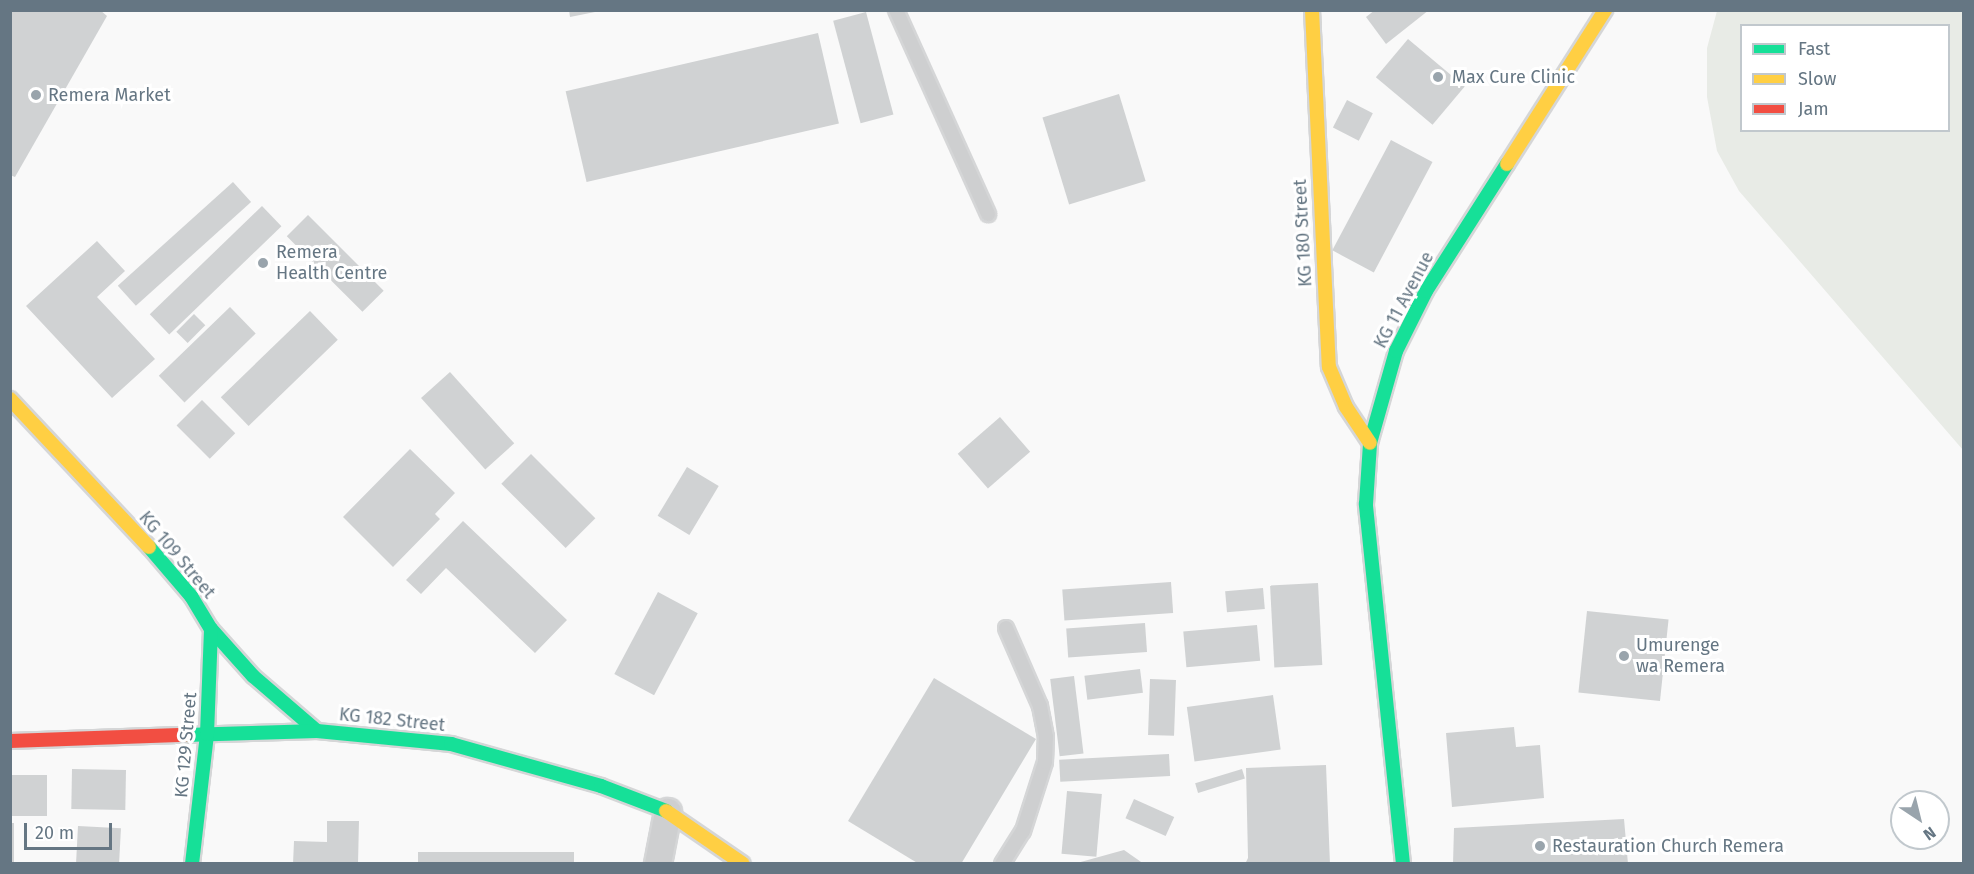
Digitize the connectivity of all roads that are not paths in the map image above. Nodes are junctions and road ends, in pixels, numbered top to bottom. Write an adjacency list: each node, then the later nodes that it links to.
1 (896, 10): 4 (lane)
2 (1312, 10): 6 (street, KG 180 Street)
3 (1605, 10): 6 (street, KG 11 Avenue)
4 (988, 214)
5 (10, 399): 8 (street, KG 109 Street)
6 (1370, 443): 17 (street, KG 11 Avenue)
7 (1006, 628): 16 (lane)
8 (211, 629): 9 (street, KG 109 Street); 10 (street, KG 129 Street)
9 (317, 731): 10 (street, KG 182 Street); 12 (street, KG 182 Street)
10 (207, 734): 11 (street, KG 182 Street); 13 (street, KG 129 Street)
11 (10, 741)
12 (668, 812): 14 (street); 15 (street, KG 182 Street)
13 (192, 864)
14 (658, 864)
15 (743, 864)
16 (1002, 864)
17 (1403, 864)

